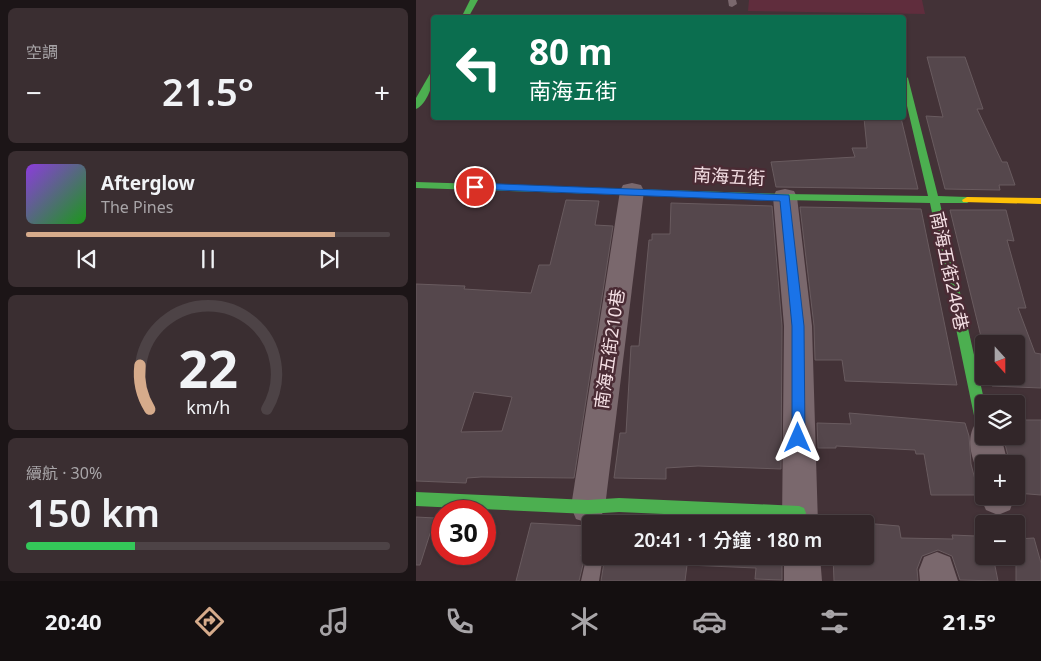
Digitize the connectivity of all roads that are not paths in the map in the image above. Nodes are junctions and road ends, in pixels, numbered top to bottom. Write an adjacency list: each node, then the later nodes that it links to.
1 (474, 0): 2 (street)
2 (466, 15)
3 (431, 79): 5 (street)
4 (906, 86): 9 (street, 南海五街246巷)
5 (416, 106)
6 (416, 185): 7 (street, 南海五街)
7 (632, 191): 8 (street, 南海五街); 13 (street, 南海五街210巷)
8 (785, 197): 9 (street, 南海五街); 15 (street)
9 (934, 200): 10 (street, 南海五街); 11 (street, 南海五街246巷)
10 (1041, 201)
11 (976, 395)
12 (416, 498): 13 (street)
13 (596, 513): 14 (street)
14 (757, 515)
15 (799, 515)
16 (593, 565): 18 (lane)
17 (802, 565): 19 (street)
18 (590, 581)
19 (803, 581)

